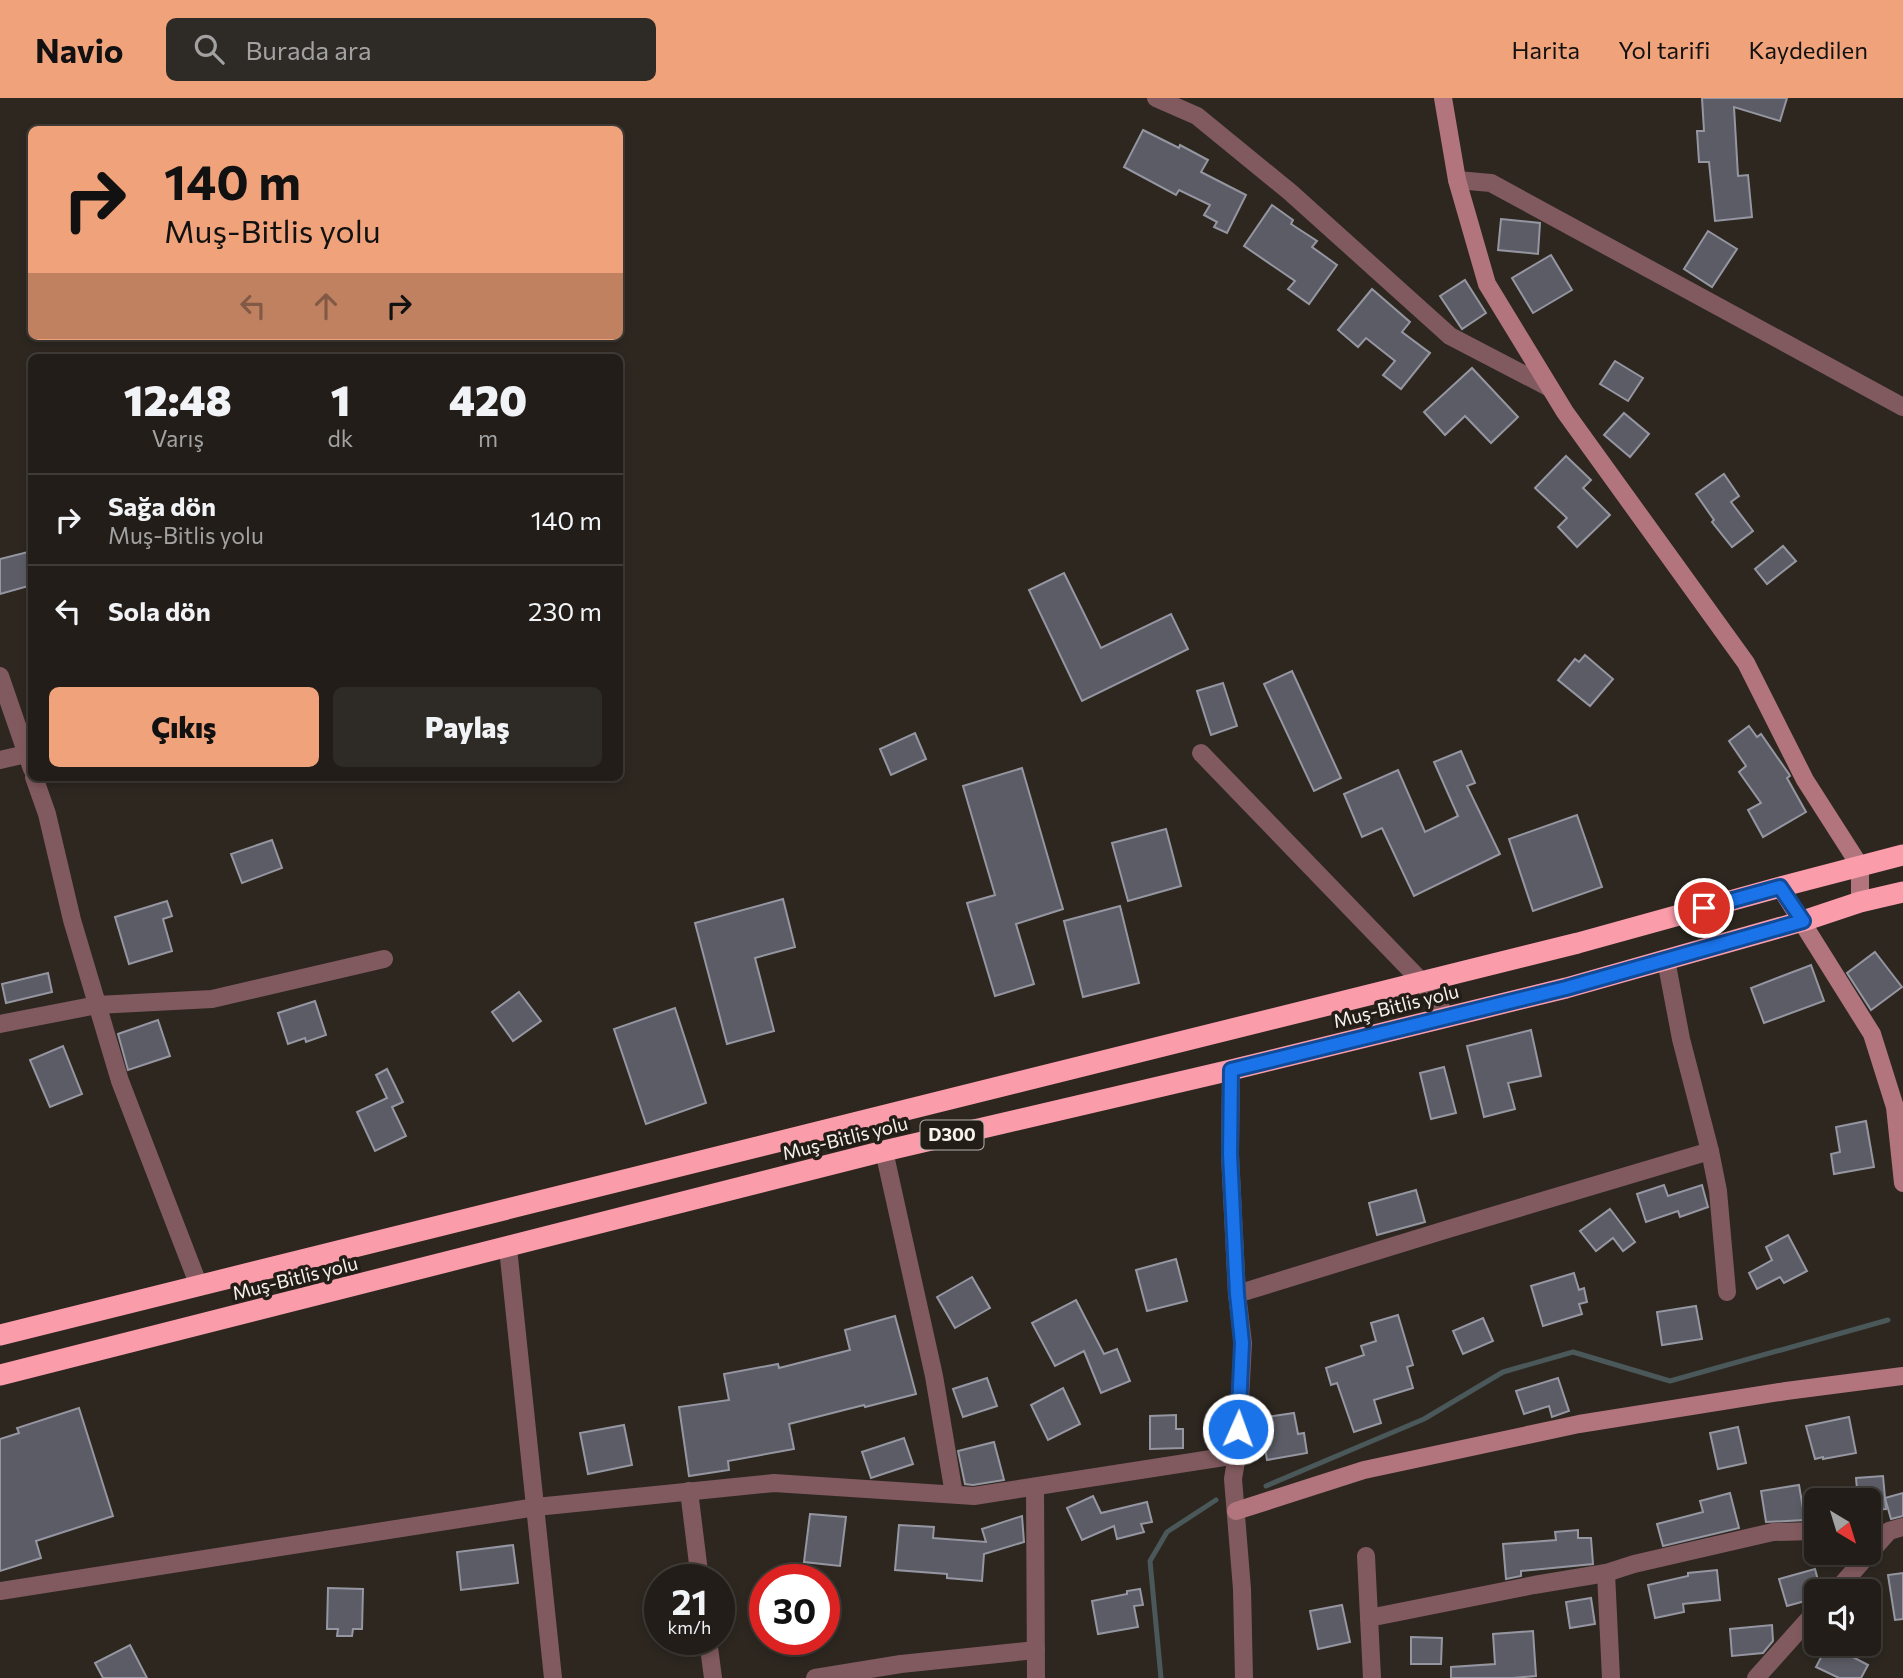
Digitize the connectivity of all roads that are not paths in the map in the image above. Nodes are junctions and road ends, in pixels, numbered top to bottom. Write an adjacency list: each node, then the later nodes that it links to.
1 (1156, 98): 4 (street)
2 (1443, 98): 3 (street)
3 (1457, 180): 4 (street); 5 (street)
4 (1550, 388): 13 (street)
5 (1903, 407)
6 (0, 676): 8 (street)
7 (1201, 753): 20 (street)
8 (28, 758)
9 (0, 760): 10 (street)
10 (28, 761)
11 (35, 781): 21 (street)
12 (1903, 855): 13 (highway, Muş-Bitlis yolu / D300)
13 (1860, 866): 14 (highway, Muş-Bitlis yolu / D300); 16 (street)
14 (1780, 887): 17 (street); 20 (highway, Muş-Bitlis yolu / D300)
15 (1900, 897): 16 (highway, Muş-Bitlis yolu / D300)
16 (1860, 902): 17 (highway, Muş-Bitlis yolu / D300)
17 (1803, 921): 19 (highway, Muş-Bitlis yolu / D300); 27 (street)
18 (384, 959): 21 (street)
19 (1666, 960): 22 (highway, Muş-Bitlis yolu / D300); 25 (street)
20 (1422, 982): 22 (street); 29 (highway, Muş-Bitlis yolu / D300)
21 (97, 1005): 23 (street); 29 (street)
22 (1447, 1017): 24 (highway, Muş-Bitlis yolu / D300)
23 (0, 1024)
24 (1231, 1070): 26 (highway, Muş-Bitlis yolu / D300); 31 (street)
25 (1710, 1151): 30 (street); 31 (street)
26 (884, 1152): 28 (highway, Muş-Bitlis yolu / D300); 38 (street)
27 (1903, 1182)
28 (508, 1248): 33 (highway, Muş-Bitlis yolu / D300); 39 (street)
29 (199, 1286): 32 (highway, Muş-Bitlis yolu / D300)
30 (1727, 1292)
31 (1237, 1294): 35 (street)
32 (0, 1335)
33 (0, 1375)
34 (1903, 1376): 40 (street)
35 (1237, 1455): 36 (street); 40 (street)
36 (1035, 1487): 38 (street); 50 (street)
37 (689, 1491): 38 (street); 39 (street); 44 (street)
38 (954, 1494)
39 (536, 1507): 47 (street); 52 (street)
40 (1236, 1511): 56 (street)
41 (1896, 1529): 46 (street)
42 (1804, 1531): 45 (street)
43 (1366, 1556): 48 (street)
44 (699, 1564)
45 (1606, 1573): 48 (street); 58 (street)
46 (1848, 1579)
47 (0, 1591)
48 (1369, 1618): 57 (street)
49 (1804, 1624): 59 (street)
50 (1036, 1650): 54 (street); 55 (street)
51 (710, 1655): 53 (street)
52 (553, 1678)
53 (713, 1678)
54 (815, 1678)
55 (1036, 1678)
56 (1244, 1678)
57 (1373, 1678)
58 (1611, 1678)
59 (1756, 1678)

